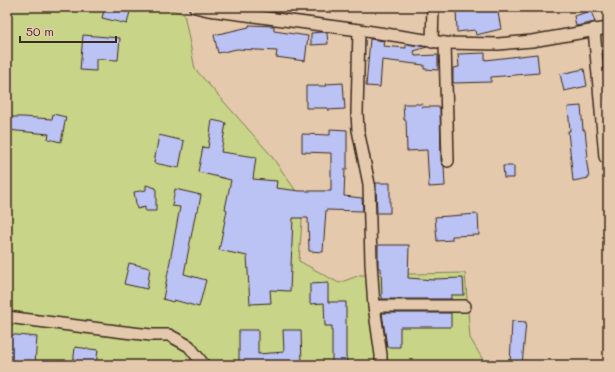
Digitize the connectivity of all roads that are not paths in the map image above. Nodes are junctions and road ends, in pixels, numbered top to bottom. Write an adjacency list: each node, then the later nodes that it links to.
1 (195, 7): 5 (street)
2 (433, 7): 6 (street)
3 (608, 28): 4 (street)
4 (594, 29): 7 (street); 8 (street)
5 (359, 30): 6 (street); 10 (street)
6 (432, 42): 7 (street)
7 (445, 43): 9 (street)
8 (605, 157)
9 (448, 161)
10 (374, 306): 11 (street); 14 (street)
11 (465, 306)
12 (7, 317): 13 (street)
13 (204, 365)
14 (381, 365)

